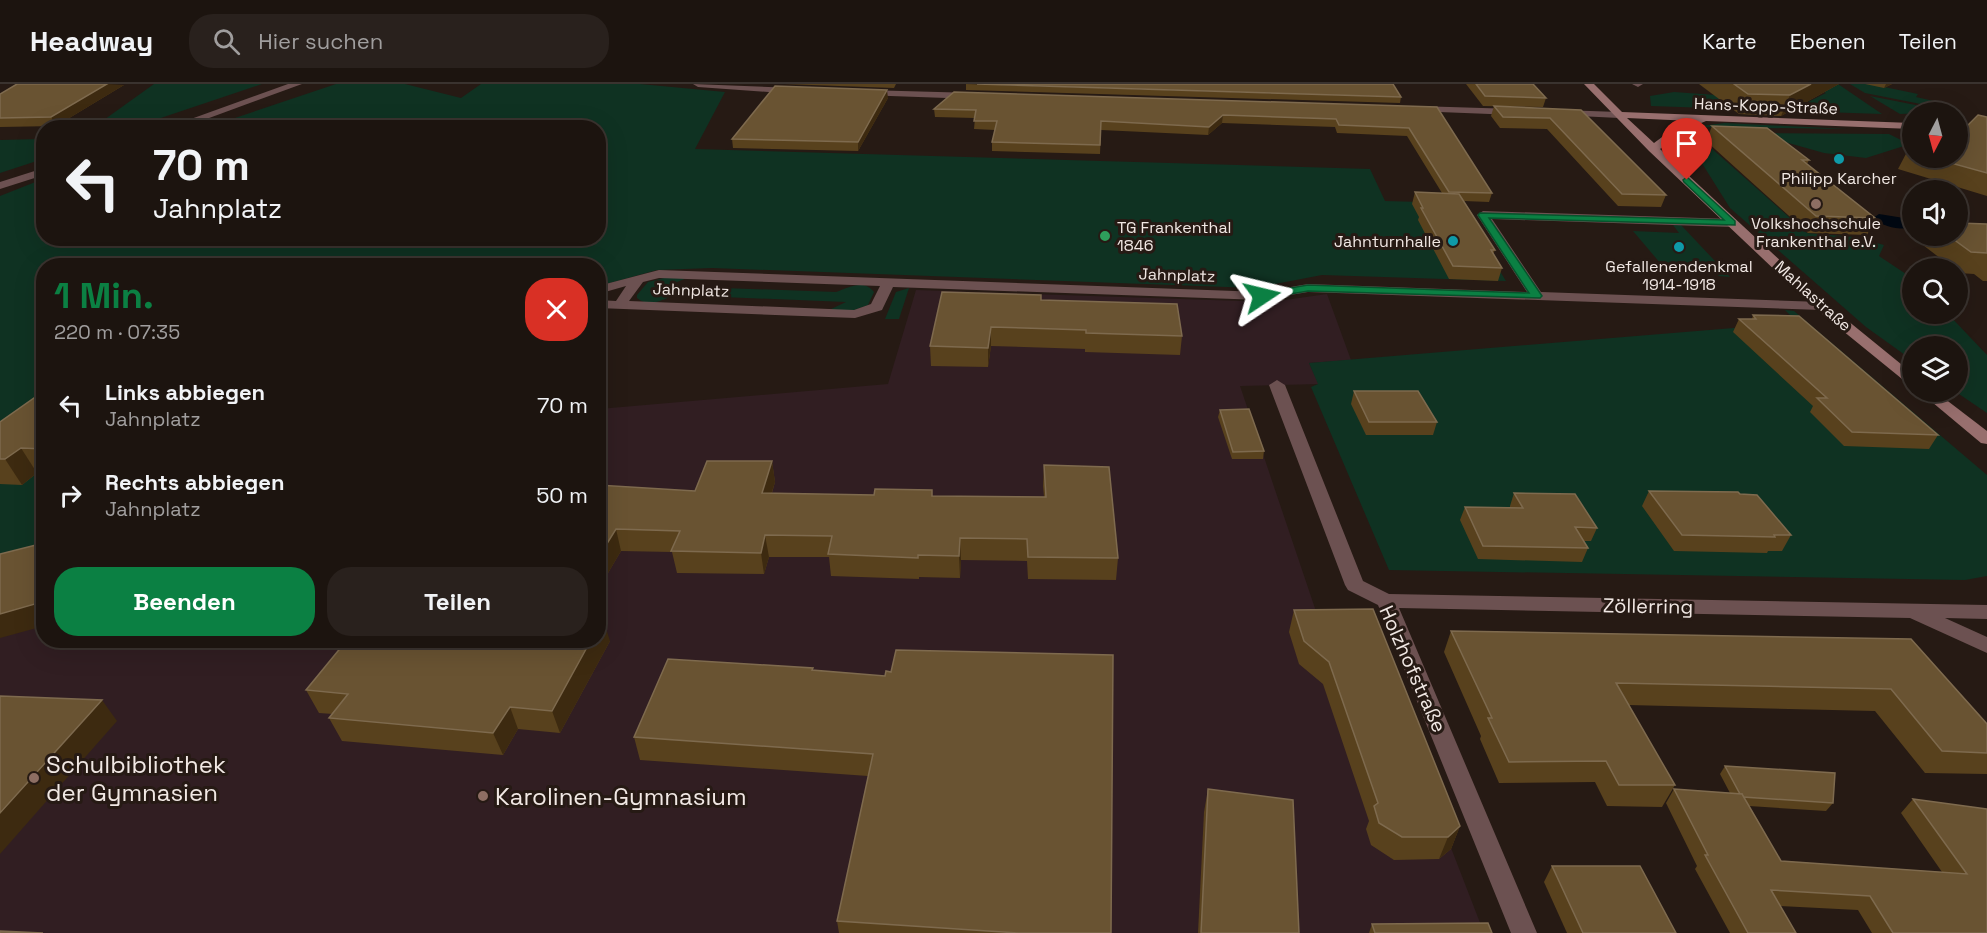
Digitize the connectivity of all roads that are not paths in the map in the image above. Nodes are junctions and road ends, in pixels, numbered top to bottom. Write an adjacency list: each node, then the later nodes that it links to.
1 (297, 84): 12 (street)
2 (698, 84): 4 (street)
3 (1589, 84): 10 (main road, Mahlastraße)
4 (805, 91)
5 (858, 93): 6 (street)
6 (989, 96)
7 (1402, 108): 8 (street)
8 (1521, 112)
9 (1544, 112): 10 (street)
10 (1619, 115): 11 (main road, Hans-Kopp-Straße); 16 (main road, Mahlastraße)
11 (1712, 119): 13 (main road, Hans-Kopp-Straße); 16 (main road)
12 (194, 120)
13 (1902, 126)
14 (1968, 127): 15 (main road)
15 (1987, 128)
16 (1653, 149): 19 (main road, Mahlastraße)
17 (36, 174): 18 (street)
18 (0, 186)
19 (1732, 223): 23 (street); 26 (main road, Mahlastraße)
20 (638, 279): 21 (street, Jahnplatz); 22 (street, Jahnplatz); 25 (street, Jahnplatz)
21 (888, 282): 23 (street, Jahnplatz); 25 (street, Jahnplatz)
22 (606, 288)
23 (1537, 296): 26 (street, Jahnplatz)
24 (606, 304): 25 (street, Jahnplatz)
25 (620, 305)
26 (1821, 306): 27 (main road, Mahlastraße)
27 (1902, 372)
28 (1277, 385): 31 (street, Holzhofstraße)
29 (1941, 402): 30 (main road)
30 (1987, 439)
31 (1386, 601): 32 (street, Zöllerring); 35 (street, Holzhofstraße)
32 (1911, 611): 33 (street, Zöllerring); 34 (street, Zöllerring)
33 (1987, 612)
34 (1987, 646)
35 (1524, 933)

